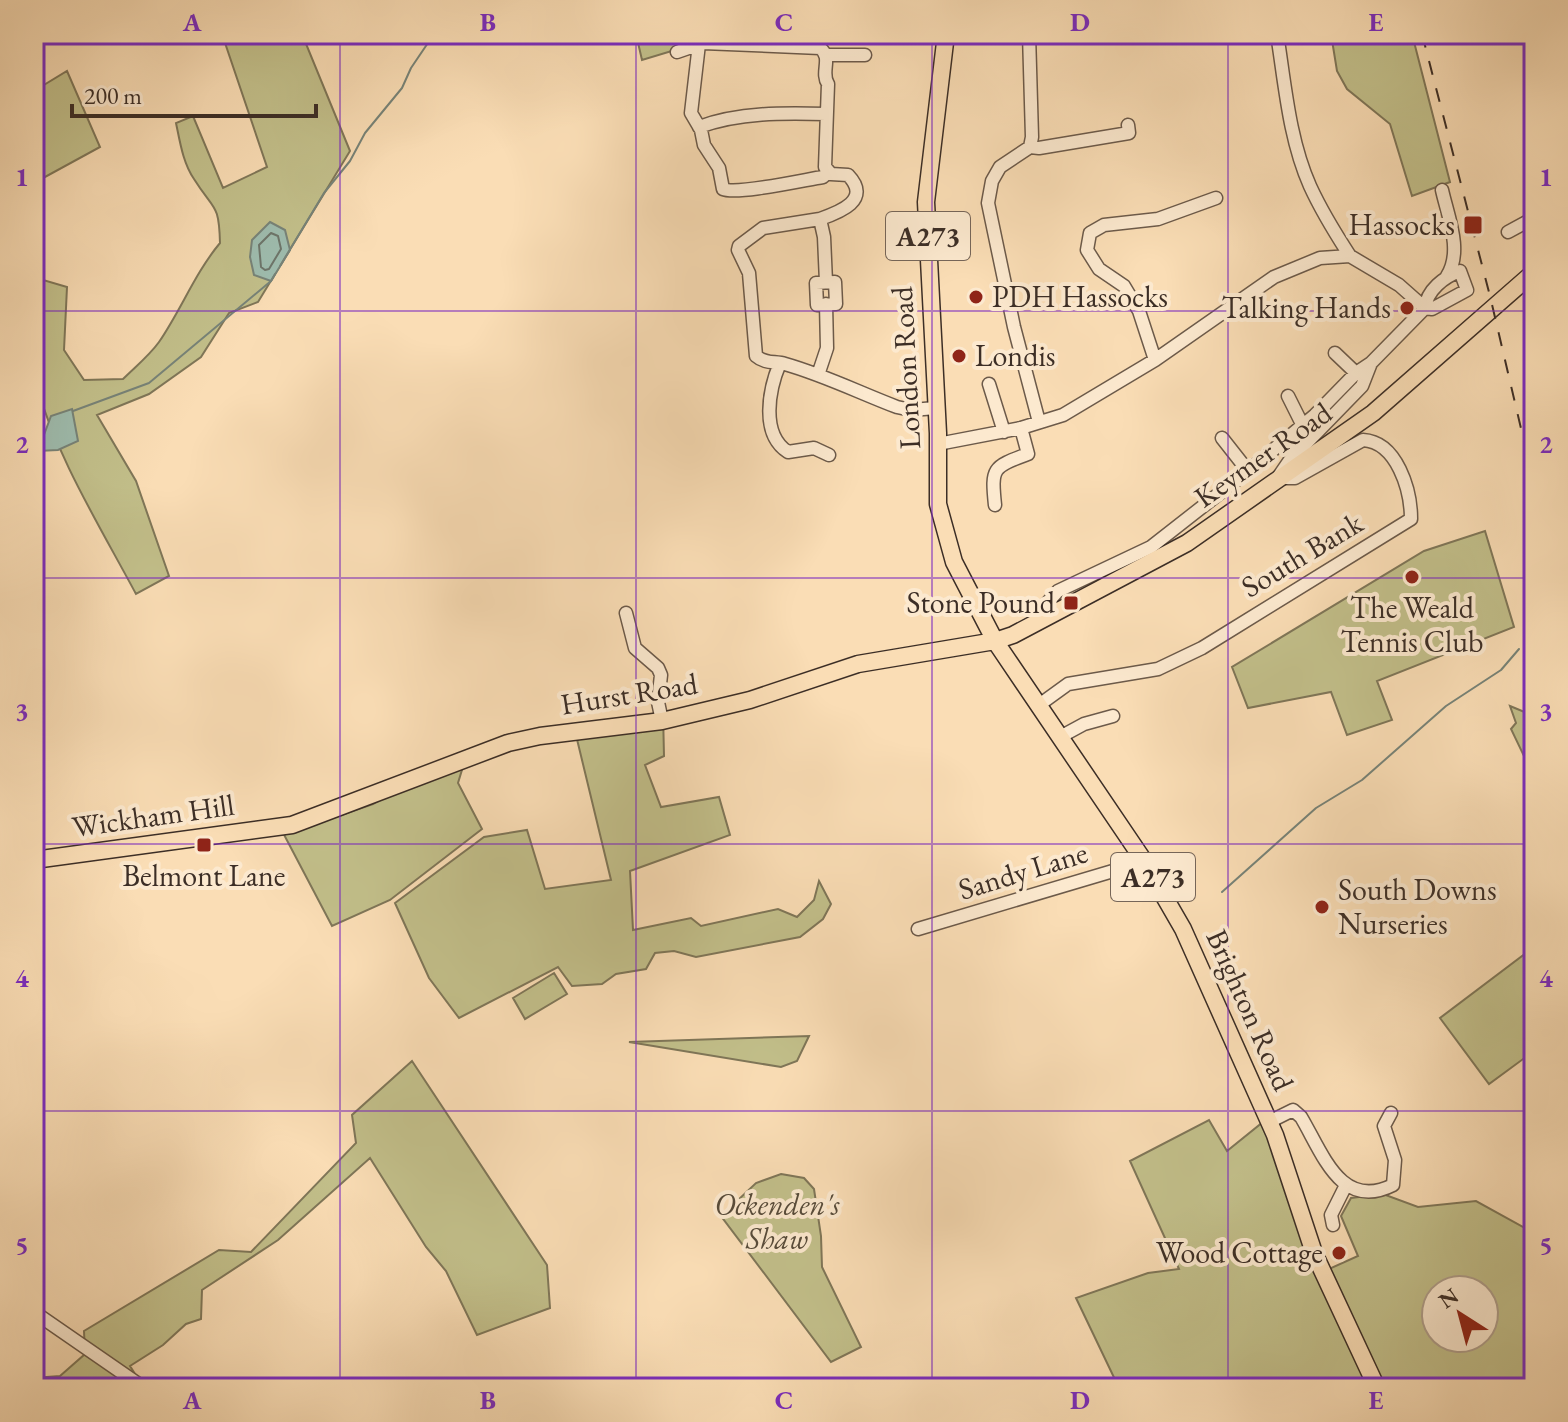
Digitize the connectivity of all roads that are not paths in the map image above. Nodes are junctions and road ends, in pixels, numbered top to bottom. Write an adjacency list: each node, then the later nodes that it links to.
1 (946, 34): 30 (main road, London Road / A273)
2 (1029, 34): 11 (street)
3 (1277, 34): 18 (street)
4 (699, 44): 5 (street); 6 (street); 10 (street)
5 (677, 52)
6 (826, 55): 7 (street); 8 (street)
7 (865, 55)
8 (826, 114): 10 (street); 12 (street)
9 (1128, 125): 11 (street)
10 (699, 127): 12 (street)
11 (1030, 147): 31 (street)
12 (827, 173): 16 (street)
13 (1442, 190): 20 (street)
14 (1216, 198): 23 (street)
15 (1534, 218): 17 (street)
16 (820, 219): 24 (street); 27 (street)
17 (1508, 232)
18 (1350, 256): 21 (street); 23 (street)
19 (1534, 272): 39 (main road, Keymer Road)
20 (1447, 276): 21 (street); 21 (street)
21 (1425, 308): 25 (street)
22 (1335, 353): 26 (street)
23 (1155, 360): 31 (street)
24 (780, 363): 27 (street); 37 (street)
25 (1371, 363): 26 (street); 39 (street)
26 (1356, 373): 32 (street)
27 (818, 375): 30 (street)
28 (989, 384): 34 (street)
29 (1288, 396): 32 (street)
30 (936, 408): 36 (main road, London Road / A273)
31 (1039, 422): 33 (street)
32 (1302, 424): 38 (street)
33 (1021, 428): 34 (street); 40 (street)
34 (1004, 432): 36 (street)
35 (1222, 438): 38 (street)
36 (938, 444): 42 (main road, London Road / A273)
37 (829, 455)
38 (1248, 471): 43 (street)
39 (1277, 478): 43 (main road, Keymer Road); 46 (street, South Bank)
40 (995, 505)
41 (626, 613): 48 (street)
42 (981, 617): 44 (main road, London Road / A273); 45 (main road)
43 (1036, 623): 44 (main road, Keymer Road)
44 (995, 641): 45 (main road, Hurst Road); 46 (main road, Brighton Road / A273)
45 (964, 646): 48 (main road, Hurst Road)
46 (1039, 705): 49 (main road, Brighton Road / A273)
47 (1113, 716): 49 (street)
48 (662, 721): 50 (main road, Hurst Road)
49 (1060, 737): 51 (main road, Brighton Road / A273)
50 (280, 827): 52 (main road, Wickham Hill)
51 (1142, 858): 53 (street, Sandy Lane); 55 (main road, Brighton Road / A273)
52 (34, 860)
53 (918, 929)
54 (1391, 1113): 56 (street)
55 (1269, 1122): 56 (street); 60 (main road, Brighton Road / A273)
56 (1346, 1185): 57 (street)
57 (1333, 1225)
58 (34, 1312): 59 (street)
59 (144, 1388)
60 (1377, 1388)

